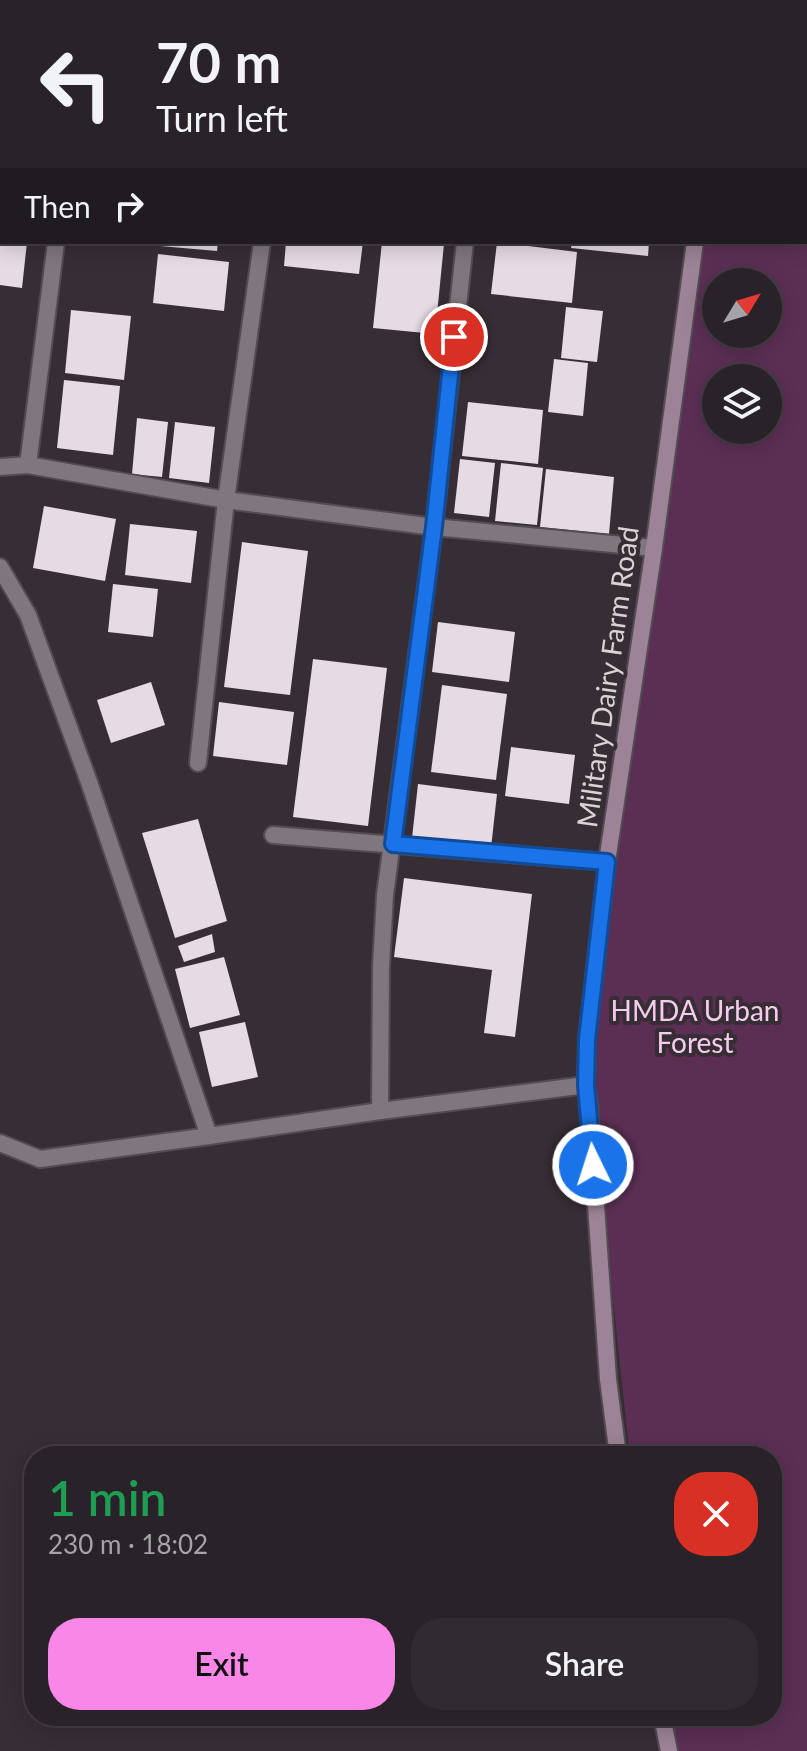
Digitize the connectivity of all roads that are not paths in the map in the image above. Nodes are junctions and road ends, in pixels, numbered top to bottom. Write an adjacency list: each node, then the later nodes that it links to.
1 (56, 244): 5 (street)
2 (262, 244): 7 (street)
3 (465, 244): 8 (street)
4 (695, 244): 9 (main road, Military Dairy Farm Road)
5 (28, 465): 6 (street); 7 (street)
6 (0, 467)
7 (226, 500): 8 (street); 11 (street)
8 (434, 527): 9 (street); 13 (street)
9 (654, 548): 14 (main road, Military Dairy Farm Road)
10 (0, 567): 17 (street)
11 (198, 763)
12 (273, 835): 13 (street)
13 (393, 844): 14 (street); 16 (street)
14 (607, 862): 15 (main road, Military Dairy Farm Road)
15 (586, 1085): 16 (street); 19 (main road, Military Dairy Farm Road)
16 (380, 1111): 17 (street)
17 (209, 1136): 18 (street)
18 (0, 1143)
19 (617, 1446)
20 (664, 1726): 21 (main road)
21 (669, 1751)

